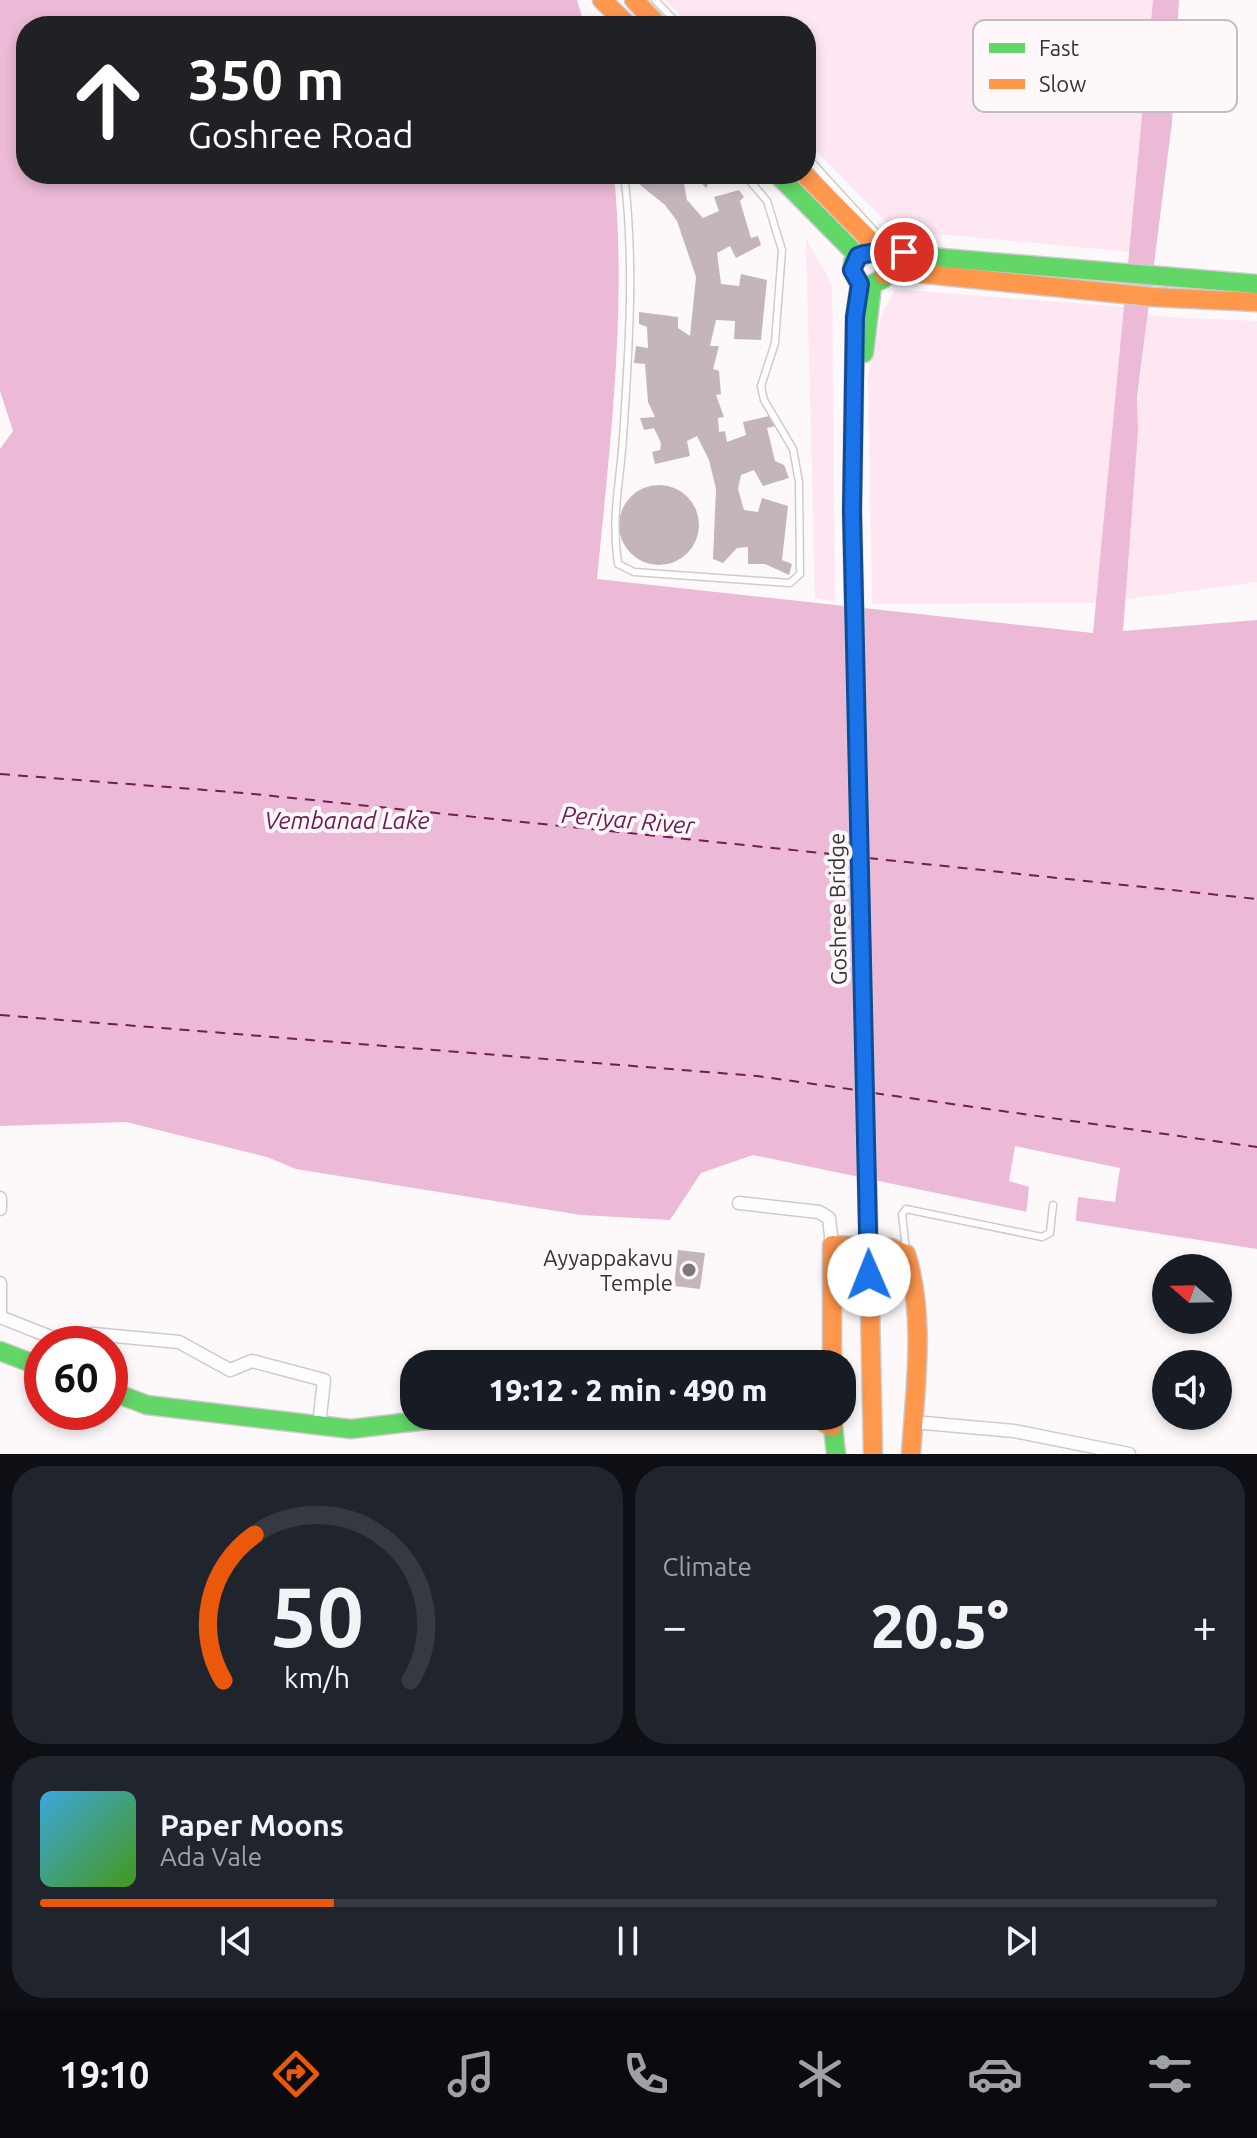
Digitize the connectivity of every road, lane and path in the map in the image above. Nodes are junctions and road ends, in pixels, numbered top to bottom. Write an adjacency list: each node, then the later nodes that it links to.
1 (602, 0): 4 (main road)
2 (634, 0): 5 (main road)
3 (655, 0): 6 (lane)
4 (619, 16)
5 (649, 16)
6 (670, 16)
7 (816, 170): 12 (lane)
8 (625, 184): 9 (lane)
9 (753, 184)
10 (790, 184): 12 (main road)
11 (813, 184): 12 (main road)
12 (874, 251): 13 (main road); 13 (main road); 14 (main road)
13 (872, 282): 15 (main road); 32 (main road, Goshree Bridge, bridge)
14 (1257, 284)
15 (1257, 302)
16 (0, 1198): 19 (street)
17 (739, 1203): 20 (street)
18 (1053, 1205): 21 (lane)
19 (0, 1209)
20 (832, 1245): 21 (main road); 23 (main road)
21 (906, 1254): 27 (main road)
22 (0, 1283): 29 (street)
23 (832, 1350)
24 (0, 1351): 25 (main road)
25 (24, 1360)
26 (128, 1398): 29 (main road)
27 (913, 1422): 33 (main road); 34 (street)
28 (400, 1423): 29 (main road)
29 (319, 1425)
30 (833, 1430): 31 (main road)
31 (836, 1454)
32 (873, 1454)
33 (911, 1454)
34 (1129, 1454)

